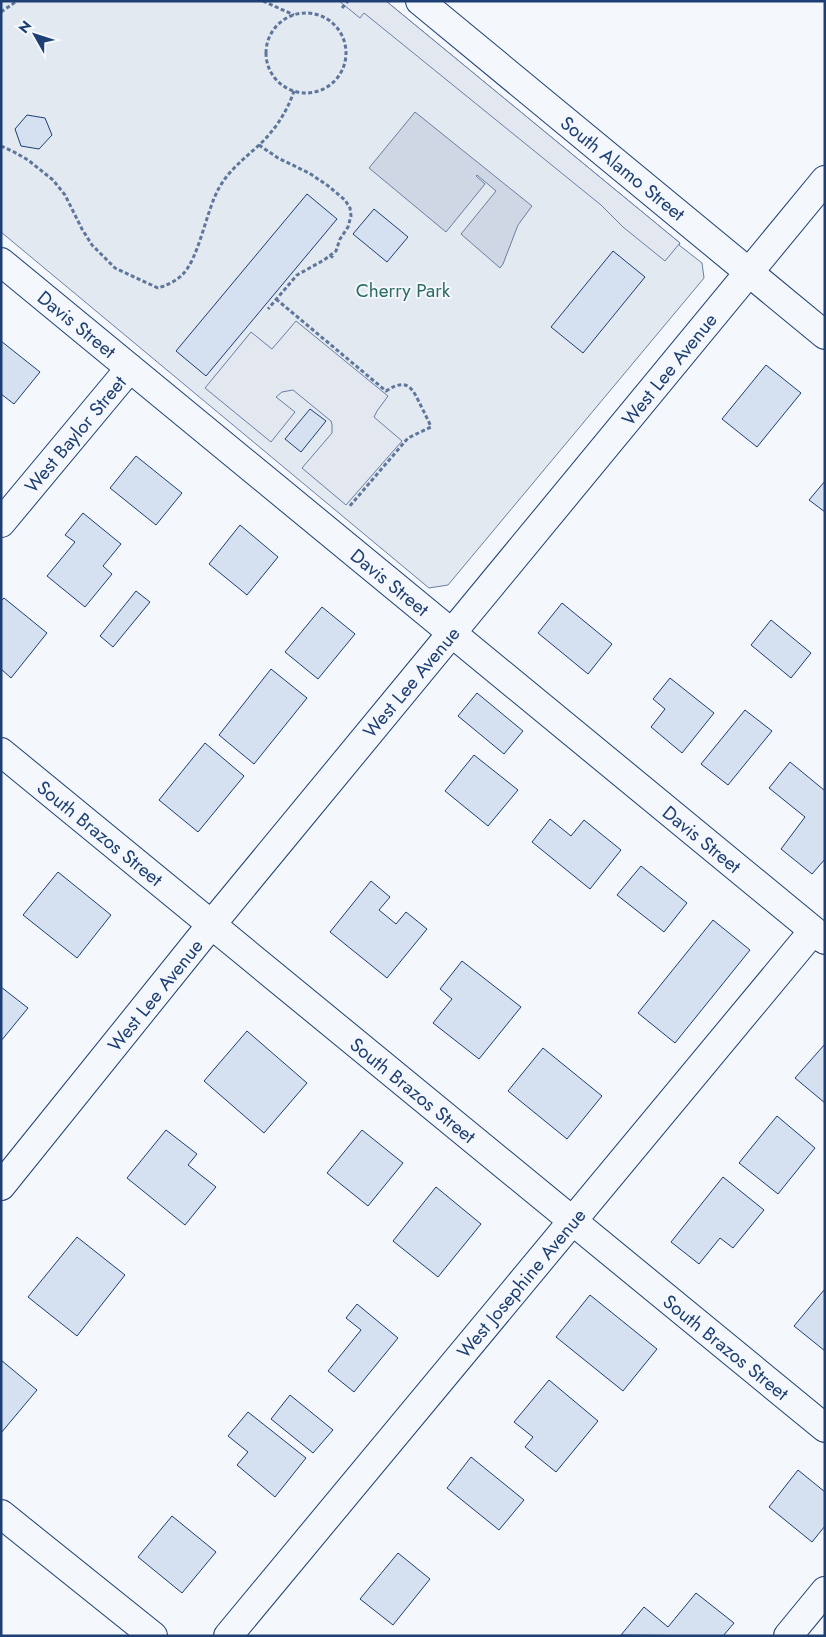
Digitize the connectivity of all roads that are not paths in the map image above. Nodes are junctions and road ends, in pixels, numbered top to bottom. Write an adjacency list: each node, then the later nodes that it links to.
1 (420, 1): 4 (street, South Alamo Street)
2 (825, 180): 4 (street, West Lee Avenue)
3 (1, 262): 6 (street, Davis Street)
4 (748, 272): 5 (street, South Alamo Street); 8 (street, West Lee Avenue)
5 (825, 335)
6 (130, 368): 7 (street, West Baylor Street); 8 (street, Davis Street)
7 (1, 523)
8 (452, 633): 10 (street, West Lee Avenue); 11 (street, Davis Street)
9 (1, 752): 10 (street, South Brazos Street)
10 (211, 925): 12 (street, West Lee Avenue); 13 (street, South Brazos Street)
11 (819, 936): 13 (street, West Josephine Avenue)
12 (1, 1186)
13 (572, 1221): 14 (street, South Brazos Street); 18 (street, West Josephine Avenue)
14 (825, 1428)
15 (1, 1514): 17 (street)
16 (825, 1592): 19 (street)
17 (153, 1636)
18 (228, 1636)
19 (788, 1636)

